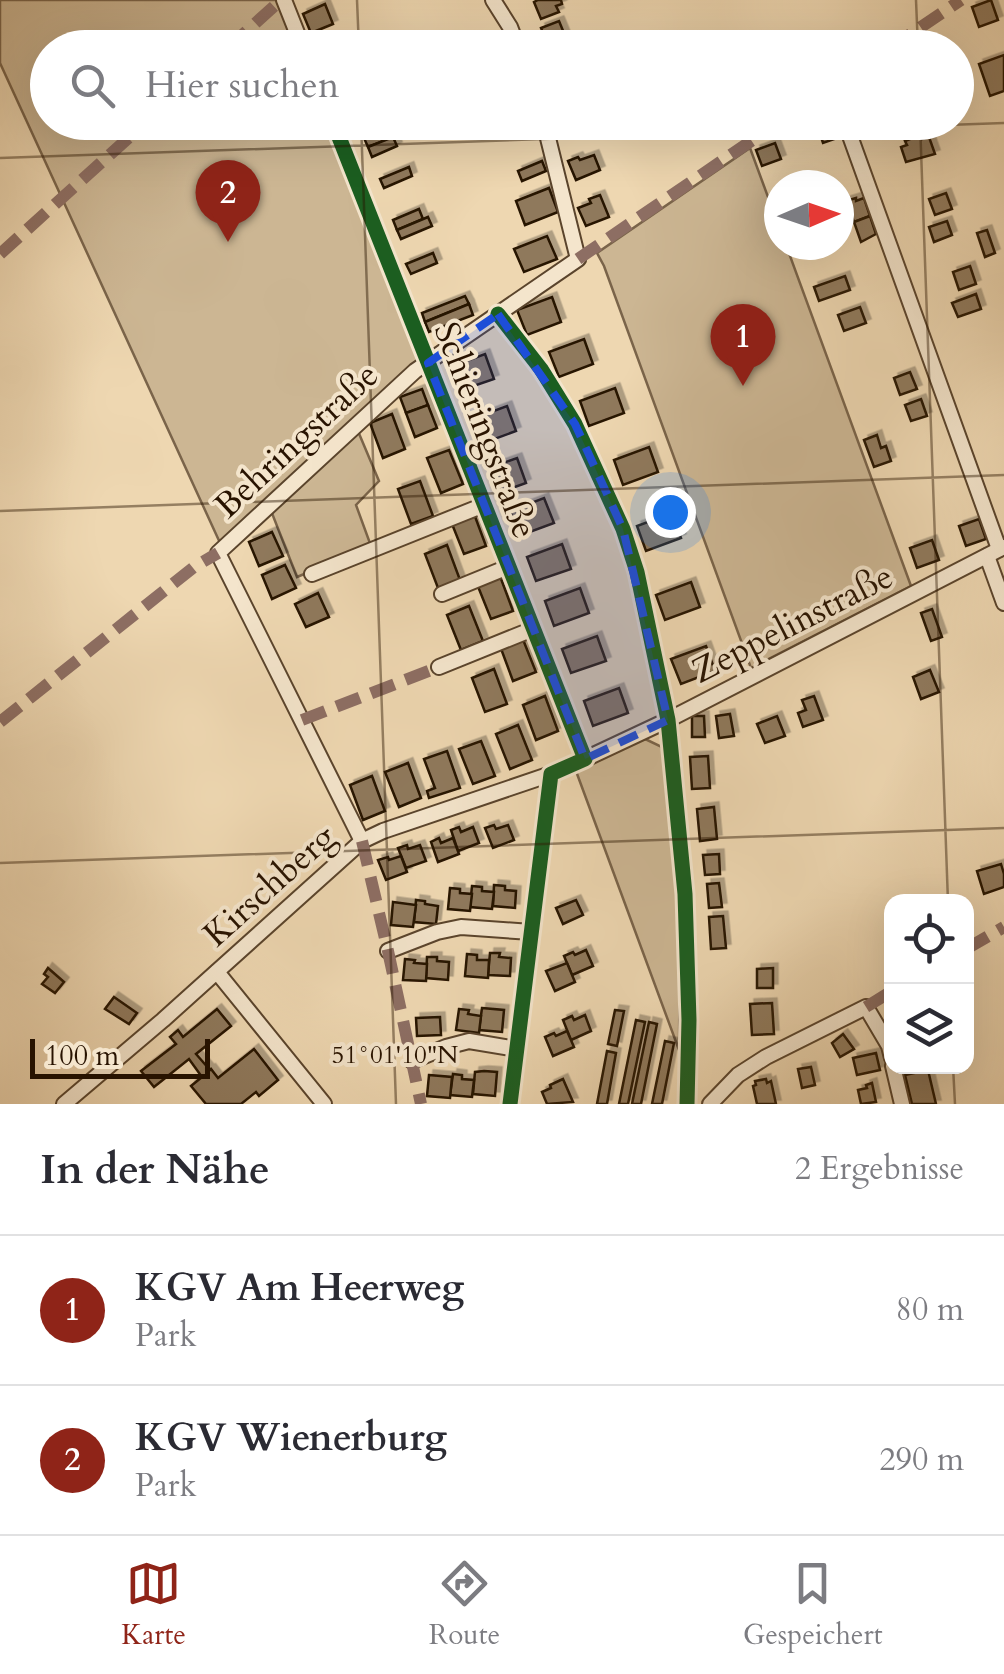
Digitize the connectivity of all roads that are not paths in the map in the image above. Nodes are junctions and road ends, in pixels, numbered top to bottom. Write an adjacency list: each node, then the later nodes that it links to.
1 (284, 0): 3 (street)
2 (493, 0): 4 (street)
3 (296, 30)
4 (511, 30)
5 (339, 140): 9 (street, Schieringstraße)
6 (548, 140): 8 (street, Behringstraße)
7 (851, 140): 11 (street)
8 (498, 314): 9 (street, Behringstraße); 18 (street)
9 (421, 367): 10 (street, Schieringstraße); 21 (street, Behringstraße)
10 (484, 505): 12 (street, Schieringstraße); 13 (street)
11 (997, 550): 15 (street); 18 (street, Zeppelinstraße)
12 (508, 566): 14 (street); 16 (street, Schieringstraße)
13 (312, 574)
14 (442, 594)
15 (1004, 603)
16 (532, 630): 17 (street); 19 (street, Schieringstraße)
17 (438, 667)
18 (668, 720): 19 (street, Zeppelinstraße); 32 (street)
19 (585, 759): 20 (street, Zeppelinstraße)
20 (551, 774): 21 (street, Kirschberg); 22 (street)
21 (362, 841): 24 (street, Kirschberg)
22 (531, 932): 23 (street); 26 (street)
23 (388, 951)
24 (217, 972): 29 (street, Kirschberg); 30 (street)
25 (884, 1039): 33 (street)
26 (517, 1049): 27 (street); 31 (street)
27 (412, 1061)
28 (895, 1074): 34 (street)
29 (64, 1104)
30 (324, 1104)
31 (510, 1104)
32 (687, 1104)
33 (710, 1104)
34 (902, 1104)

